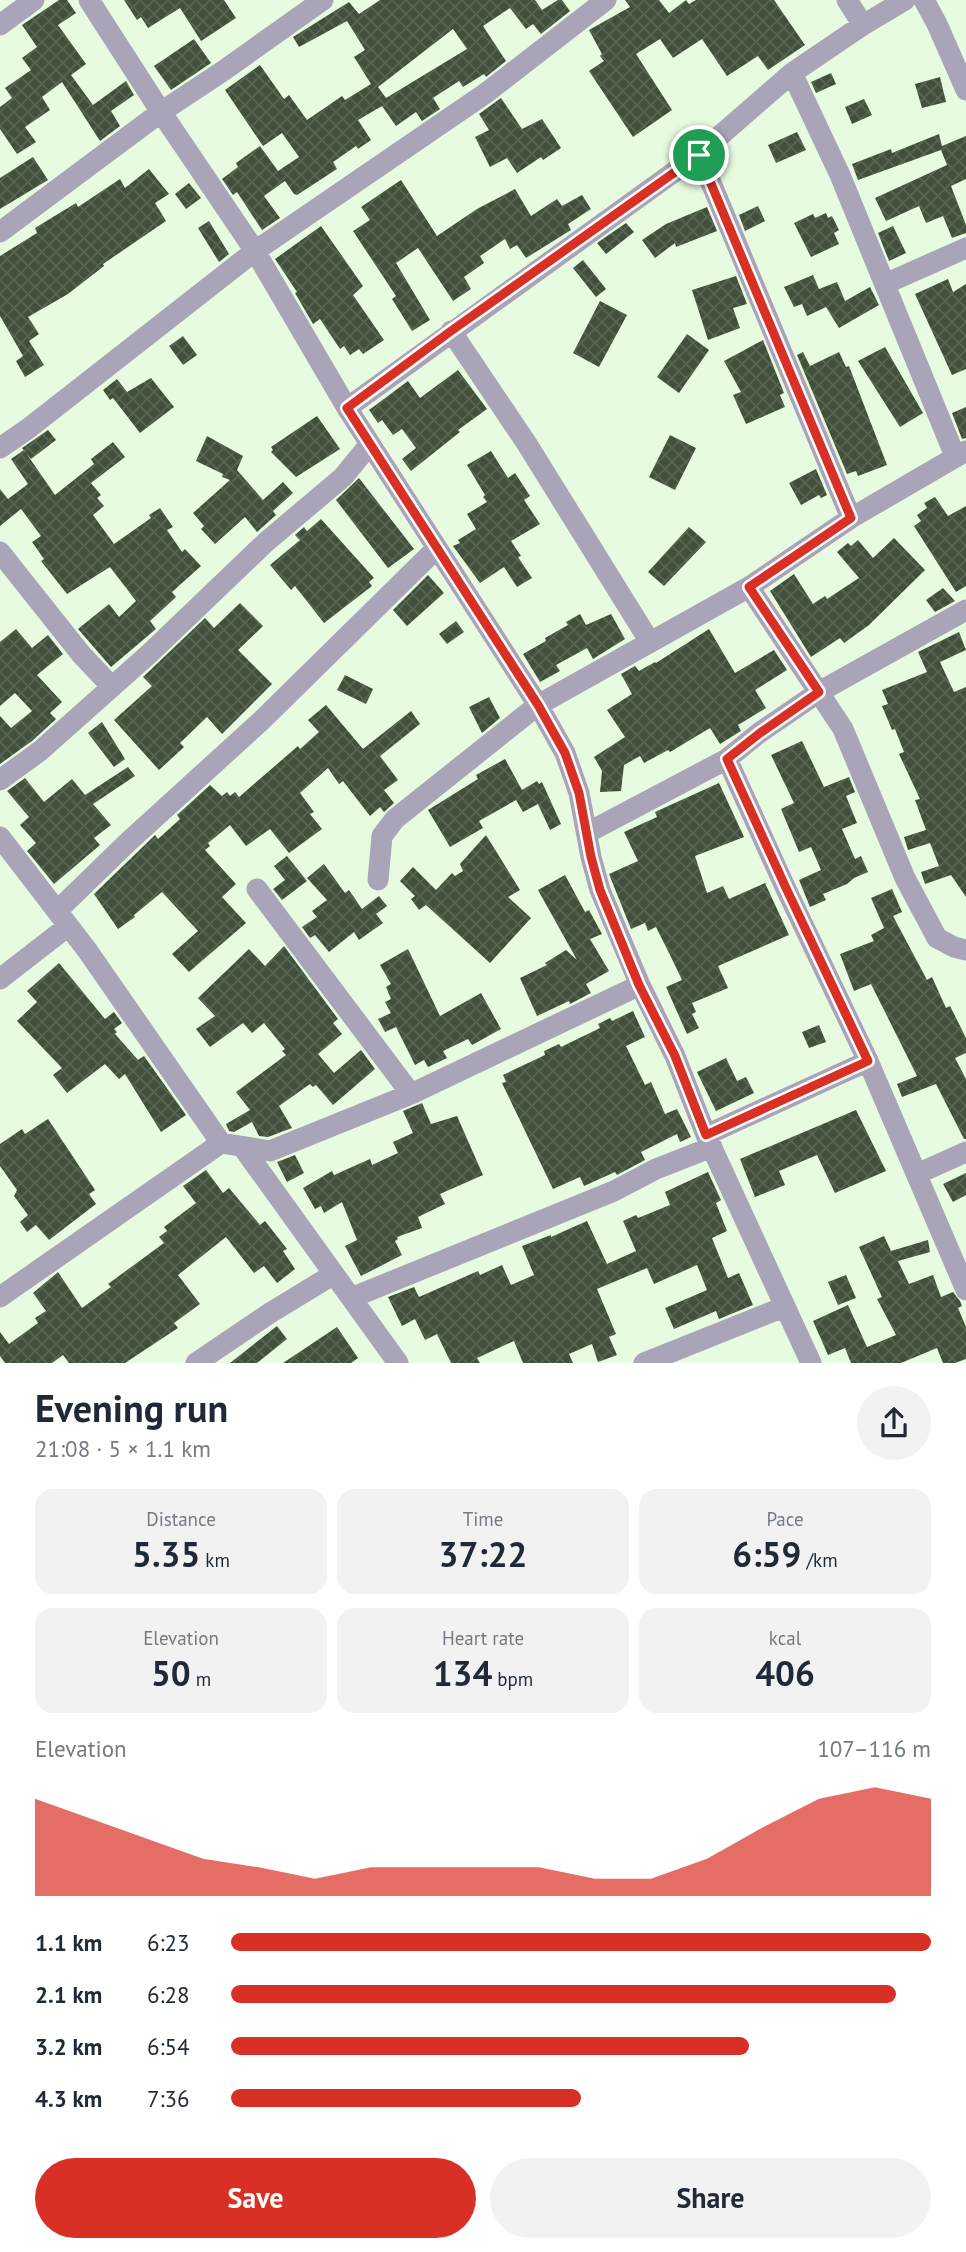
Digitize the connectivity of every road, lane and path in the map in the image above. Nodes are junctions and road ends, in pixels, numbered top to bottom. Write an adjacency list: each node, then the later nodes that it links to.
1 (34, 0): 8 (street)
2 (89, 0): 12 (street)
3 (323, 0): 12 (street)
4 (606, 0): 16 (street)
5 (847, 0): 9 (street)
6 (905, 0): 9 (street)
7 (924, 0): 11 (street)
8 (0, 25)
9 (863, 25): 10 (street)
10 (792, 73): 13 (street); 17 (street)
11 (966, 90)
12 (161, 112): 14 (street); 16 (street)
13 (699, 155): 18 (street); 23 (street)
14 (0, 232)
15 (966, 248): 17 (street)
16 (256, 251): 19 (street); 21 (street)
17 (886, 284): 22 (street)
18 (451, 331): 19 (street); 28 (street)
19 (347, 408): 20 (street)
20 (370, 444): 24 (street); 29 (street)
21 (0, 448)
22 (961, 453): 23 (street)
23 (851, 518): 26 (street)
24 (436, 549): 31 (street); 38 (street)
25 (0, 552): 29 (street)
26 (749, 587): 28 (street); 30 (street)
27 (965, 613): 30 (street)
28 (650, 642): 31 (street)
29 (112, 687): 33 (street)
30 (819, 692): 32 (street); 39 (street)
31 (538, 705): 34 (street); 36 (street)
32 (727, 759): 34 (street); 42 (street)
33 (0, 780)
34 (587, 833): 41 (street)
35 (0, 837): 38 (street)
36 (378, 880)
37 (257, 889): 43 (street)
38 (62, 919): 40 (street); 45 (street)
39 (966, 950)
40 (0, 979)
41 (639, 985): 43 (street); 44 (street)
42 (868, 1061): 44 (street); 48 (street)
43 (411, 1094): 46 (street)
44 (709, 1141): 52 (street); 53 (street)
45 (221, 1143): 46 (street); 51 (street)
46 (244, 1149): 49 (street)
47 (966, 1152): 48 (street)
48 (917, 1174): 50 (street)
49 (334, 1274): 52 (street); 54 (street)
50 (966, 1290)
51 (0, 1297)
52 (351, 1298): 55 (street)
53 (784, 1307): 56 (street); 57 (street)
54 (196, 1363)
55 (398, 1363)
56 (644, 1363)
57 (811, 1363)

